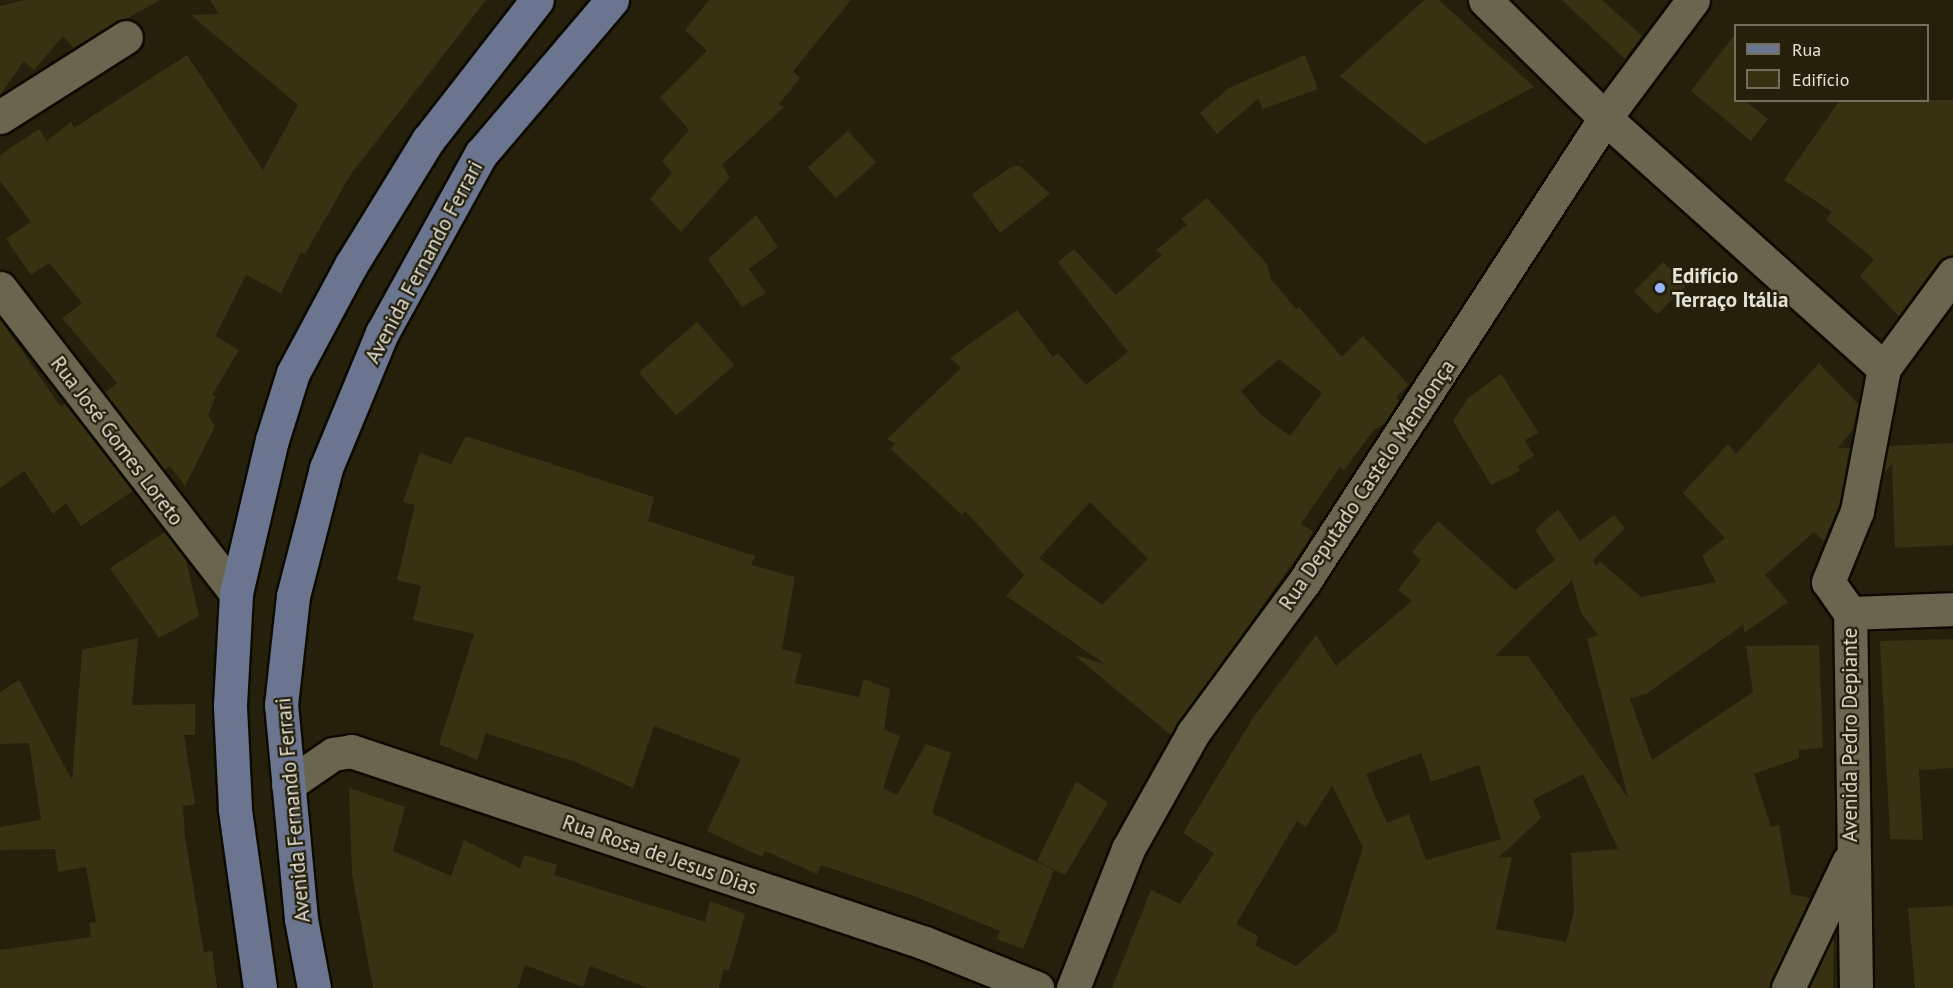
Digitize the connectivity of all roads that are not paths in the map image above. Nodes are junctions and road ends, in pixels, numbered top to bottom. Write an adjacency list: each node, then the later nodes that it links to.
1 (537, 0): 11 (main road)
2 (612, 0): 14 (main road, Avenida Fernando Ferrari)
3 (1485, 0): 7 (street)
4 (1693, 0): 7 (street, Rua Deputado Castelo Mendonça)
5 (126, 37): 6 (street)
6 (0, 117)
7 (1605, 118): 10 (street); 19 (street, Rua Deputado Castelo Mendonça)
8 (1953, 274): 10 (street)
9 (0, 288): 11 (street, Rua José Gomes Loreto)
10 (1884, 368): 13 (street, Avenida Pedro Depiante)
11 (236, 593): 16 (main road)
12 (1953, 609): 13 (street)
13 (1850, 613): 15 (street, Avenida Pedro Depiante)
14 (288, 785): 17 (main road, Avenida Fernando Ferrari); 18 (street, Rua Rosa de Jesus Dias)
15 (1851, 855): 20 (street); 21 (street, Avenida Pedro Depiante)
16 (260, 988)
17 (314, 988)
18 (1037, 988)
19 (1073, 988)
20 (1788, 988)
21 (1856, 988)

